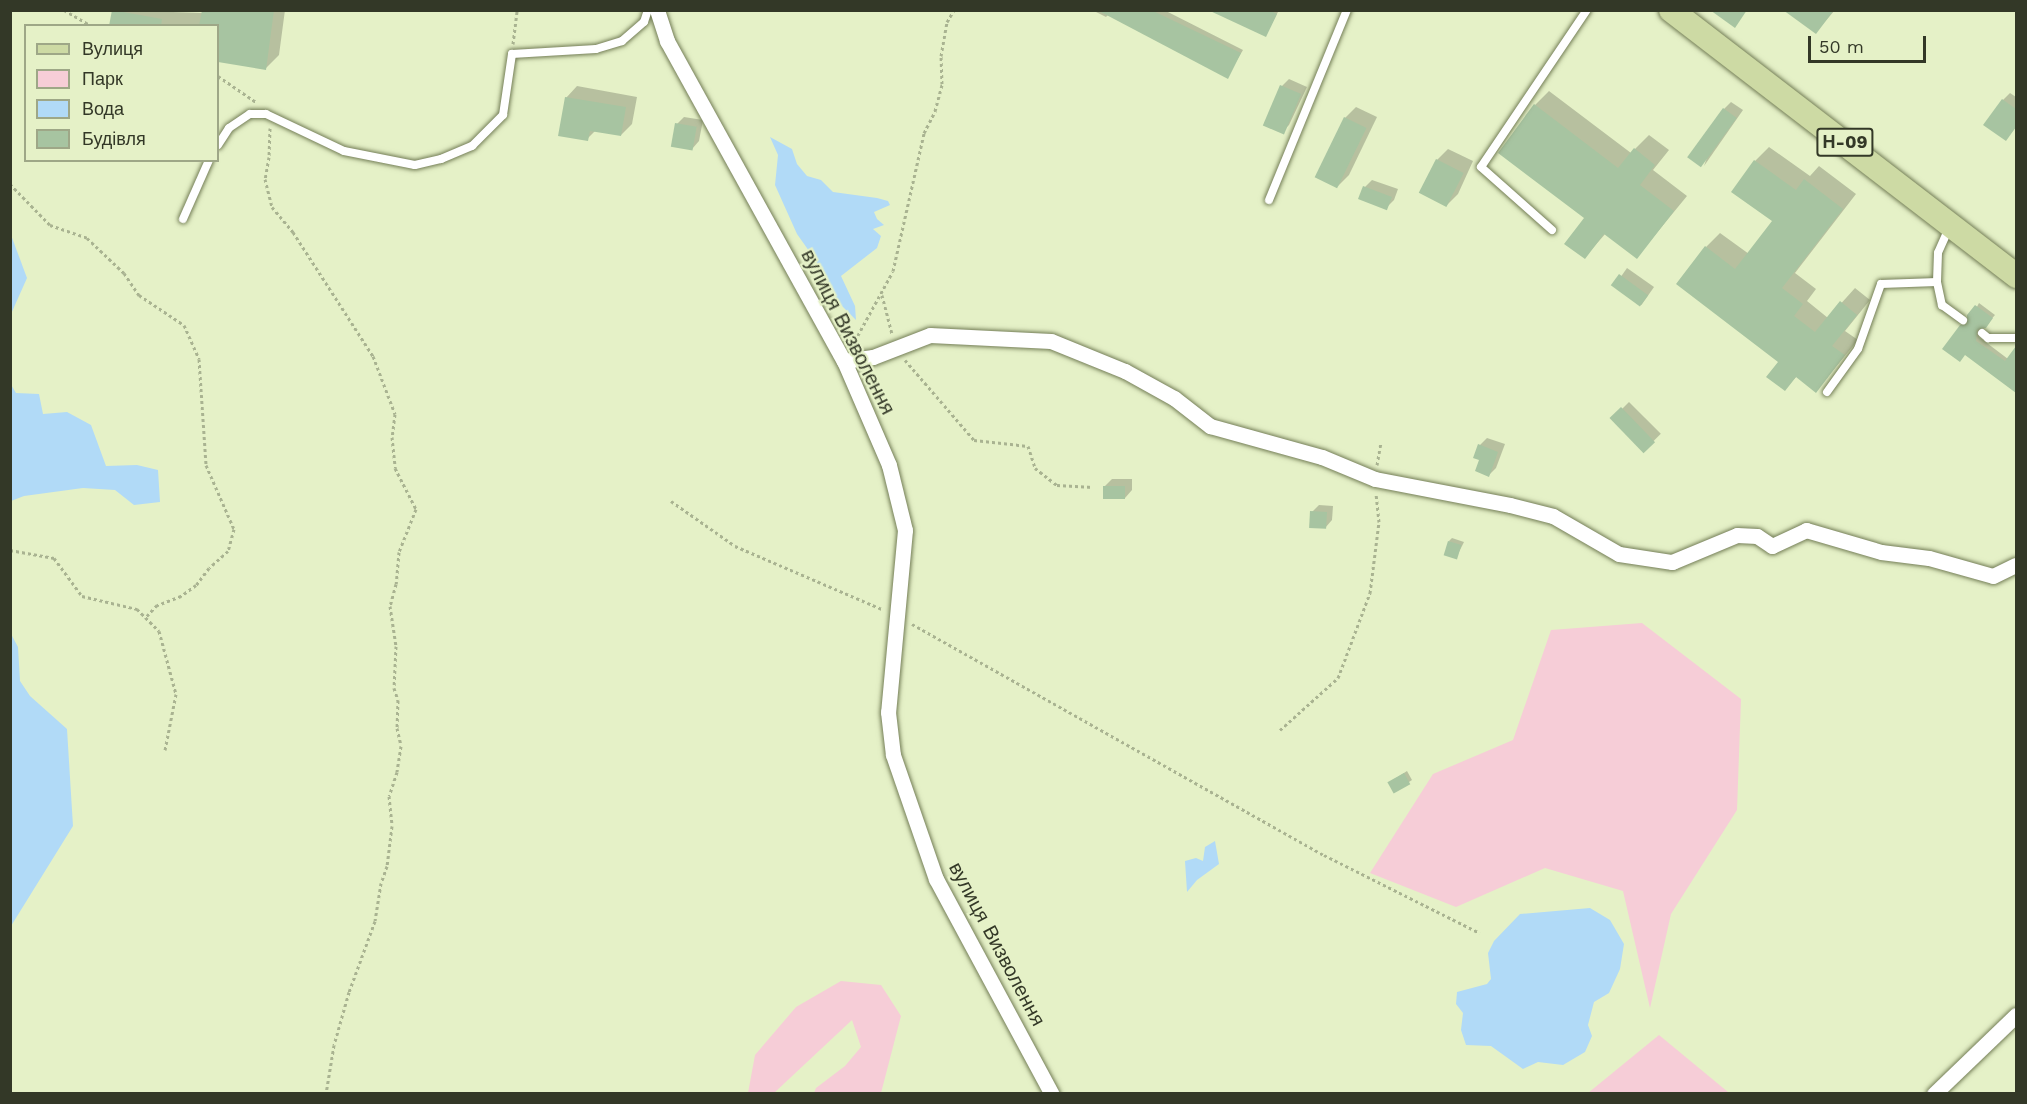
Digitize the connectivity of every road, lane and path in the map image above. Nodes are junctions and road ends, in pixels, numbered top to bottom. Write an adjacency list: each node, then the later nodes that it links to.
1 (64, 10): 9 (path)
2 (517, 10): 10 (path)
3 (648, 10): 10 (lane)
4 (657, 10): 27 (street, вулиця Визволення)
5 (954, 10): 22 (path)
6 (1347, 10): 16 (lane)
7 (1587, 10): 19 (lane)
8 (1671, 10): 18 (main road, Н-09)
9 (88, 24)
10 (512, 54): 12 (lane)
11 (219, 77): 12 (path)
12 (266, 114): 13 (lane); 41 (path)
13 (219, 143)
14 (208, 162): 17 (lane)
15 (10, 184): 36 (path)
16 (1269, 200)
17 (183, 219)
18 (1950, 224): 20 (main road, Н-09); 21 (lane)
19 (1552, 230)
20 (2016, 276)
21 (1937, 282): 23 (lane); 28 (lane)
22 (882, 295): 26 (path); 27 (path)
23 (1963, 320)
24 (1982, 333): 25 (lane)
25 (2016, 338)
26 (896, 349): 27 (street); 30 (street); 31 (path)
27 (844, 361): 35 (street, вулиця Визволення)
28 (1827, 393)
29 (1381, 443): 30 (path)
30 (1375, 479): 34 (street); 37 (path)
31 (1093, 488)
32 (670, 501): 35 (path)
33 (10, 550): 36 (path)
34 (2016, 565)
35 (896, 615): 39 (path); 42 (street, вулиця Визволення)
36 (145, 618): 38 (path)
37 (1280, 730)
38 (165, 750)
39 (1480, 933)
40 (2016, 1015): 43 (street)
41 (326, 1094)
42 (1052, 1094)
43 (1934, 1094)

